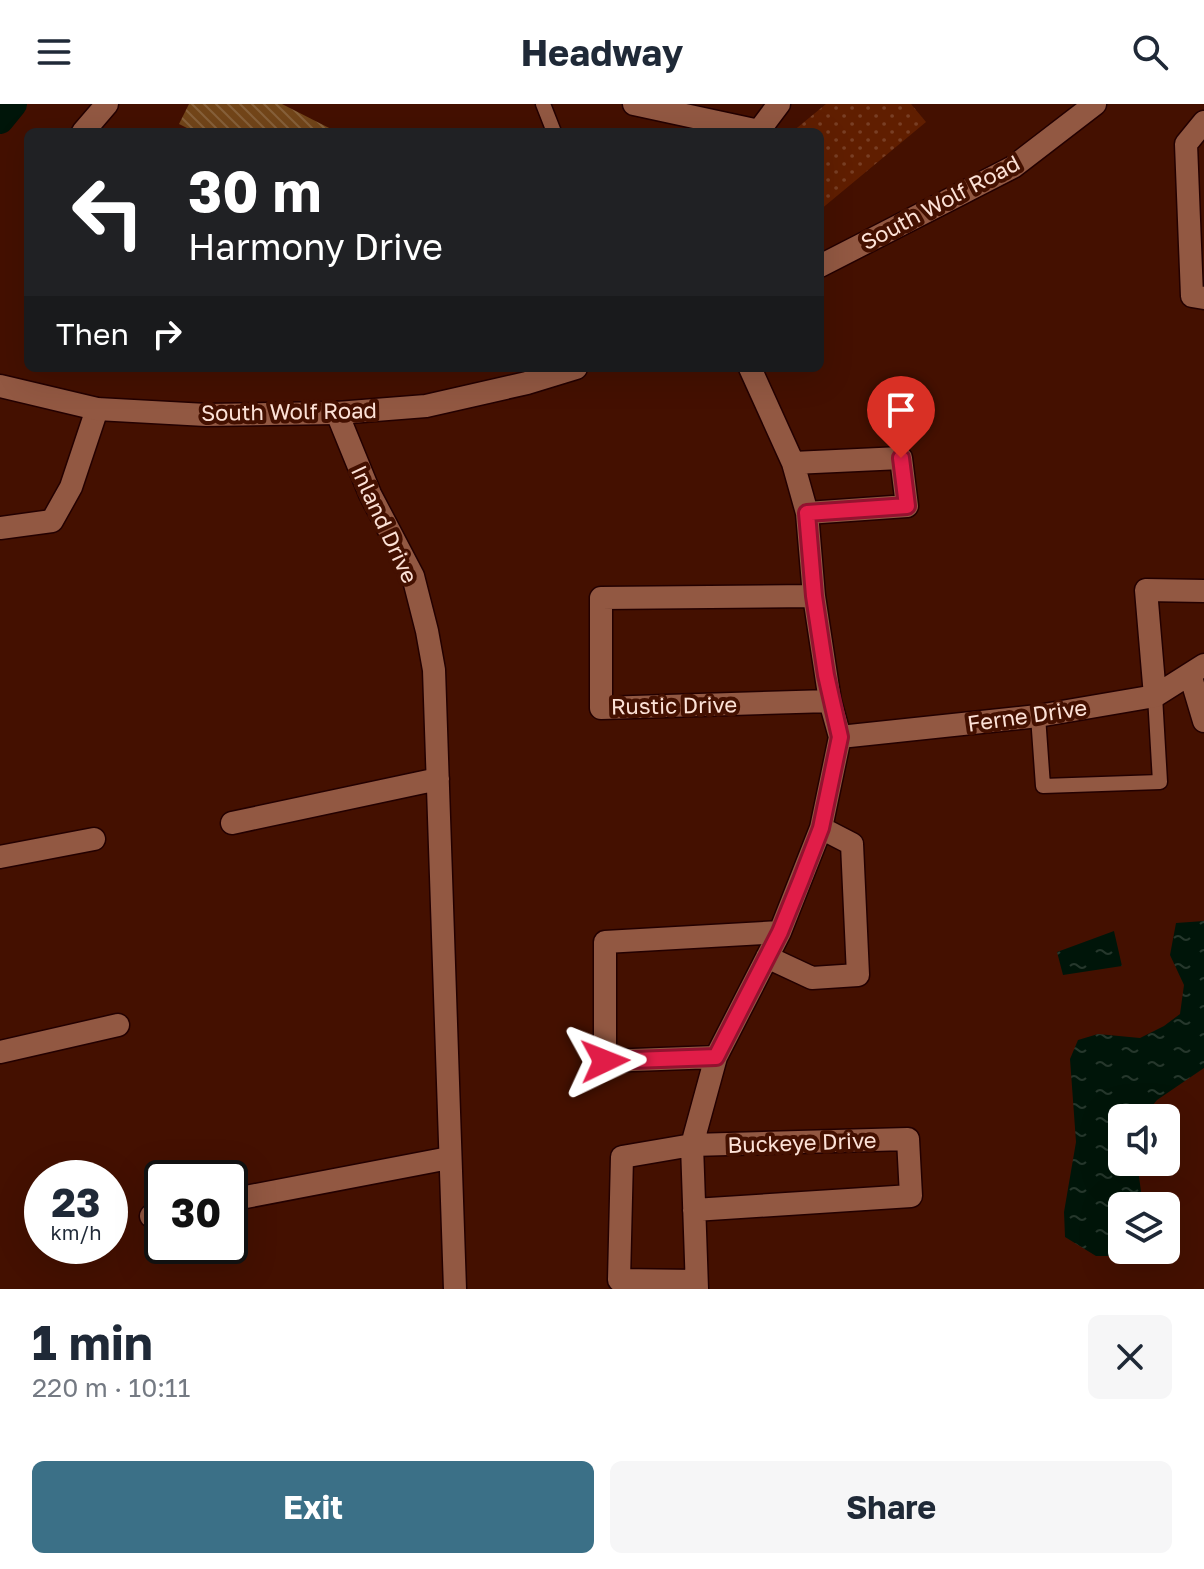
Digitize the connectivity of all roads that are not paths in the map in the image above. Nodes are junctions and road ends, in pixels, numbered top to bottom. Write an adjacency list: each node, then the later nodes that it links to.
1 (107, 104): 7 (street)
2 (543, 104): 8 (lane)
3 (634, 104): 9 (street)
4 (779, 104): 10 (street)
5 (1095, 104): 11 (street, South Wolf Road)
6 (1204, 122): 12 (street)
7 (86, 128)
8 (552, 128)
9 (744, 128)
10 (760, 128)
11 (824, 264)
12 (1204, 298)
13 (563, 372): 17 (street, South Wolf Road)
14 (752, 372): 18 (street)
15 (0, 386): 16 (street, South Wolf Road)
16 (97, 409): 17 (street, South Wolf Road); 20 (street)
17 (337, 413): 29 (street, Inland Drive)
18 (793, 463): 19 (street); 19 (street)
19 (807, 513): 22 (street)
20 (0, 528)
21 (1204, 591): 24 (street)
22 (814, 596): 25 (street); 25 (street, Rustic Drive)
23 (1197, 670): 24 (street, Ferne Drive); 27 (street)
24 (1155, 696): 26 (street, Ferne Drive); 26 (lane)
25 (830, 701): 28 (street)
26 (1038, 716): 28 (street, Ferne Drive)
27 (1204, 721)
28 (840, 737): 31 (street)
29 (438, 779): 30 (street); 40 (street, Inland Drive)
30 (232, 823)
31 (821, 828): 34 (street); 35 (street)
32 (94, 839): 33 (street)
33 (0, 857)
34 (780, 932): 35 (street); 38 (street)
35 (767, 957): 38 (street)
36 (118, 1025): 37 (street)
37 (0, 1052)
38 (716, 1057): 39 (street)
39 (692, 1145): 42 (street); 42 (street, Buckeye Drive); 43 (street, Buckeye Drive)
40 (449, 1158): 41 (street); 44 (street, Inland Drive)
41 (248, 1197)
42 (694, 1210): 43 (street)
43 (696, 1285)
44 (455, 1289)

